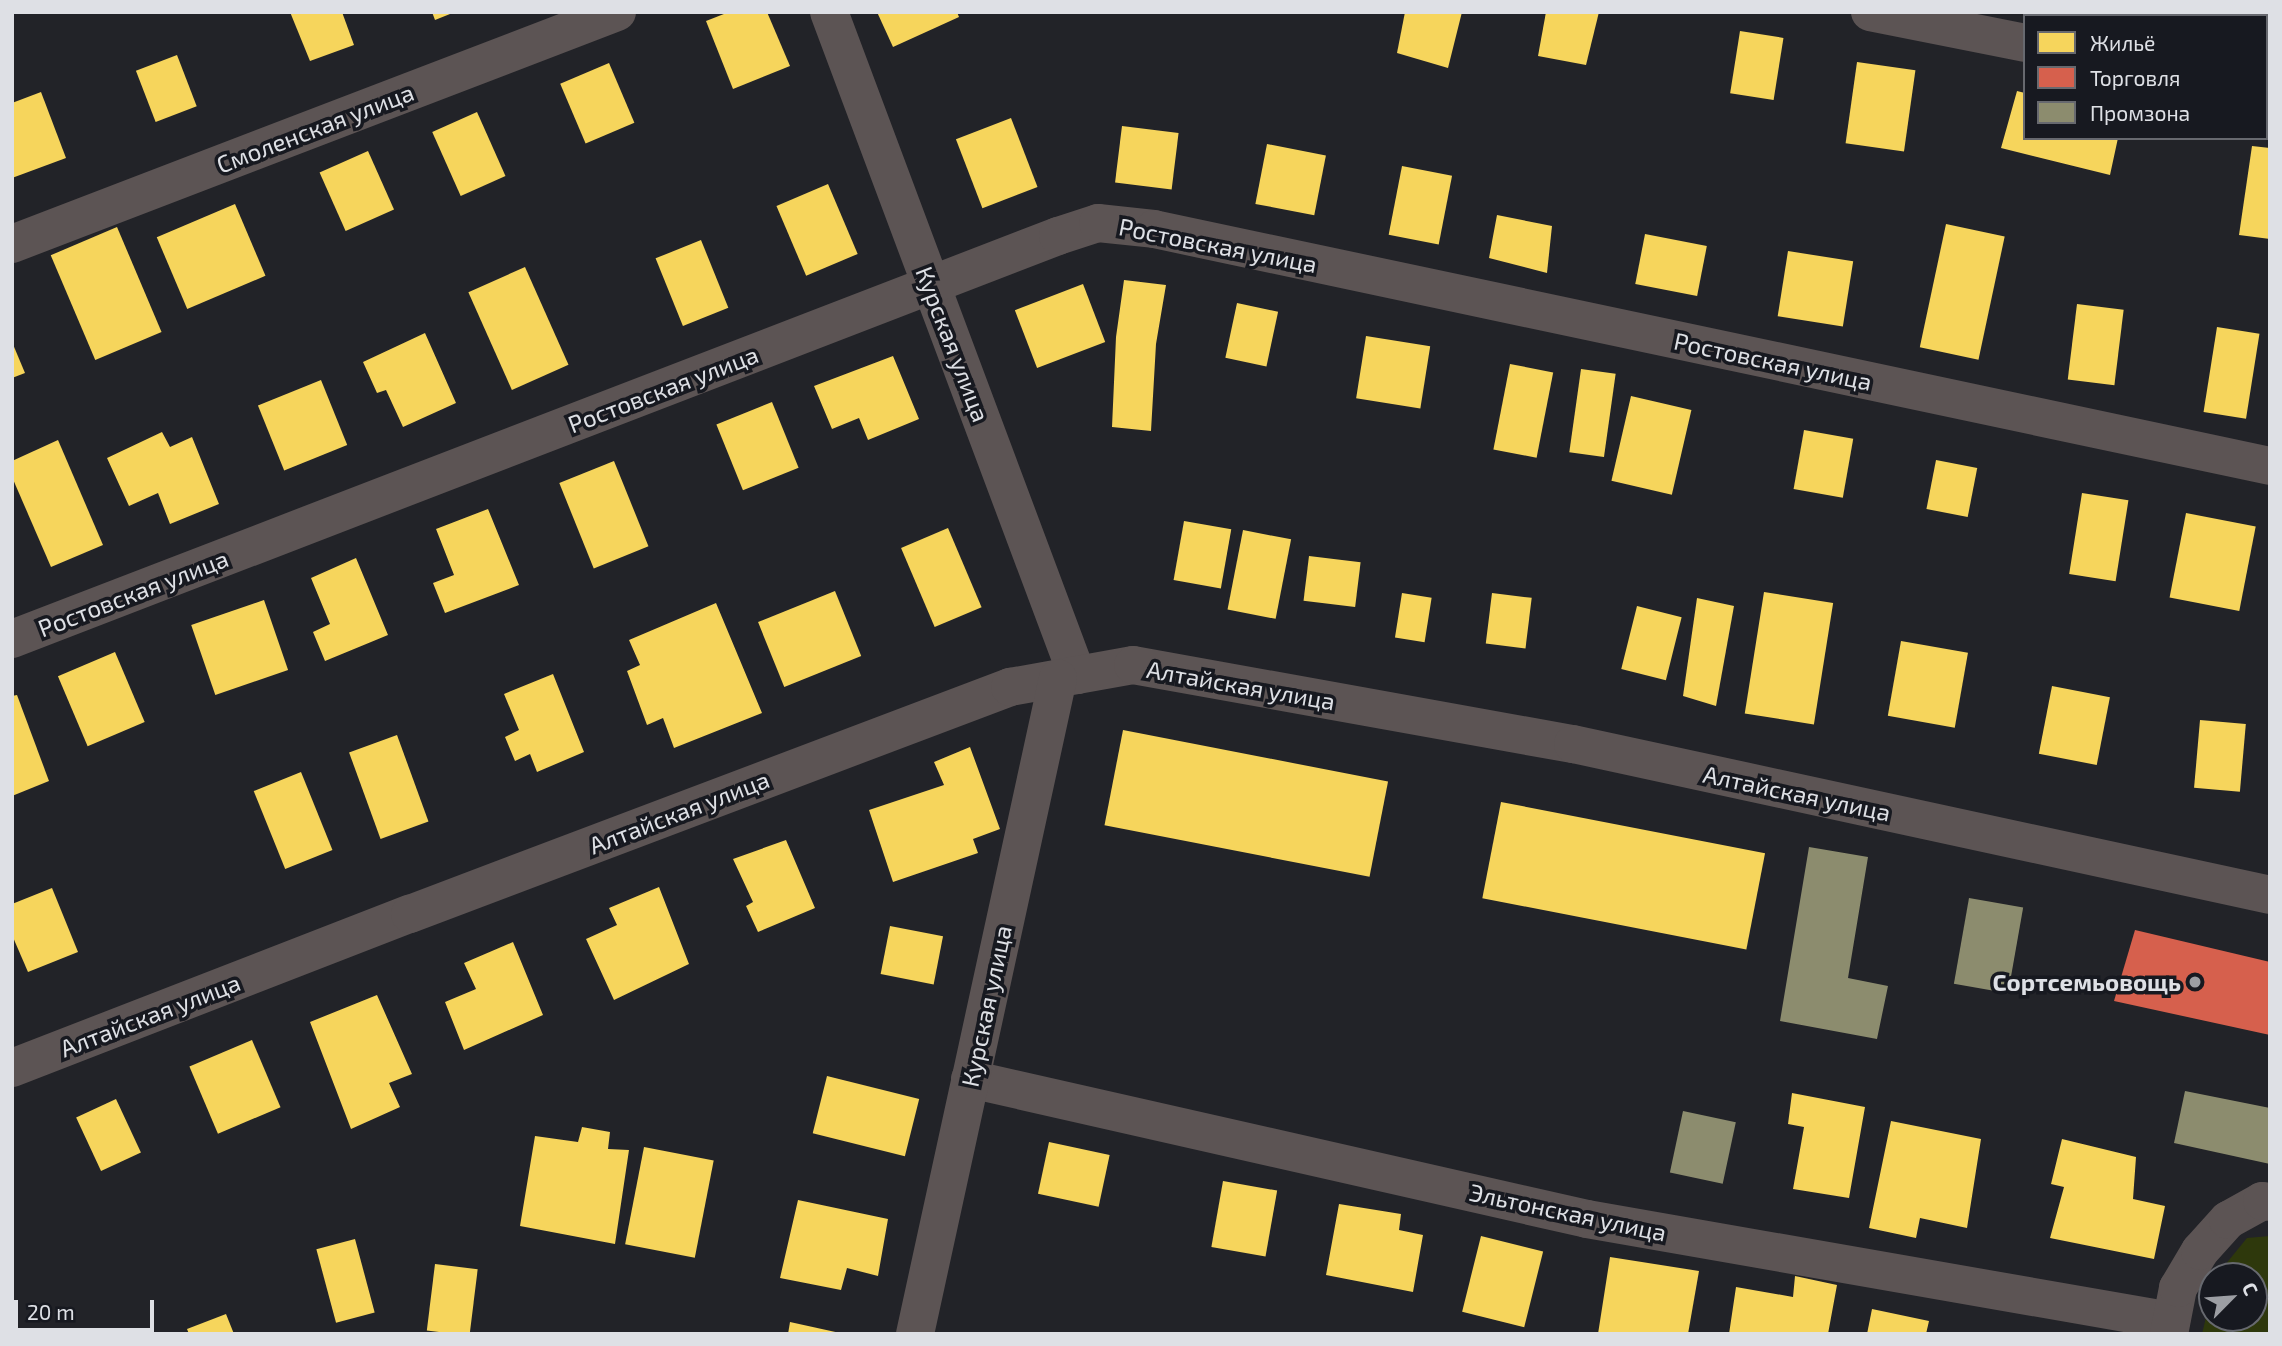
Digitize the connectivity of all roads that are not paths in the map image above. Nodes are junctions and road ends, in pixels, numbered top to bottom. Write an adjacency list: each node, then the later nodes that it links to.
1 (617, 12): 5 (street, Смоленская улица)
2 (829, 12): 6 (street, Курская улица)
3 (1870, 12): 4 (street)
4 (2023, 43)
5 (12, 244)
6 (931, 285): 7 (street, Ростовская улица); 8 (street, Ростовская улица); 9 (street, Курская улица)
7 (2270, 466)
8 (12, 639)
9 (1068, 677): 10 (street, Алтайская улица); 11 (street, Алтайская улица); 12 (street, Курская улица)
10 (2270, 895)
11 (12, 1068)
12 (970, 1079): 14 (street, Эльтонская улица); 15 (street, Курская улица)
13 (2270, 1202): 14 (street)
14 (2170, 1328)
15 (915, 1334)

